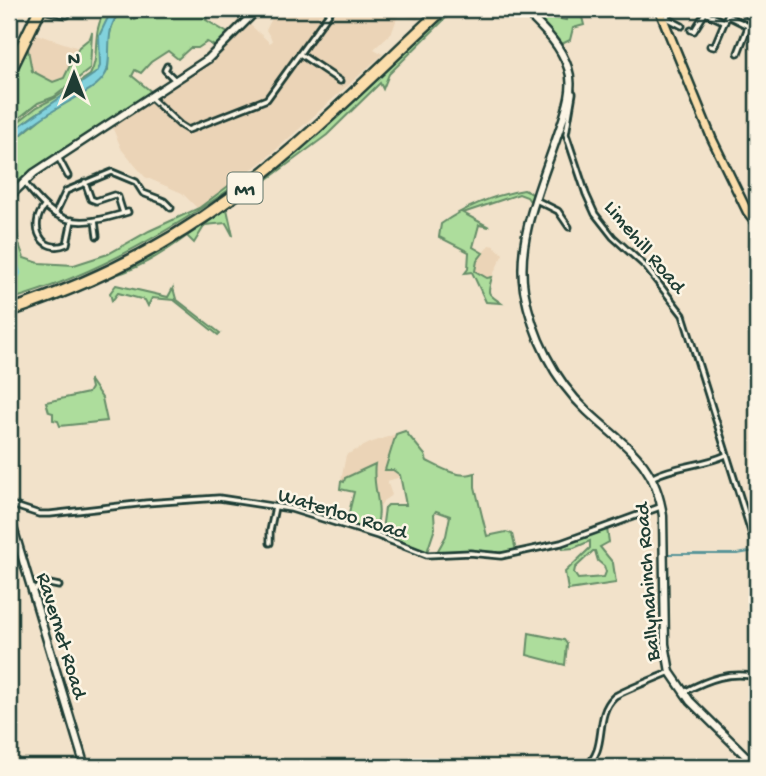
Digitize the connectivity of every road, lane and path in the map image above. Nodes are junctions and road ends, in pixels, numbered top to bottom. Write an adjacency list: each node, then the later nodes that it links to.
1 (40, 9): 12 (street); 24 (highway)
2 (262, 9): 25 (street)
3 (332, 9): 22 (street)
4 (436, 9): 43 (highway, M1)
5 (443, 9): 44 (highway, M1)
6 (523, 9): 27 (street, Ballynahinch Road)
7 (659, 9): 40 (main road)
8 (668, 9): 15 (street)
9 (730, 9): 13 (street)
10 (706, 11): 14 (street); 18 (street)
11 (746, 12): 16 (street)
12 (67, 15)
13 (728, 16): 14 (street); 16 (street)
14 (725, 22): 20 (street)
15 (682, 26)
16 (748, 26): 21 (street)
17 (11, 27): 19 (street)
18 (693, 31)
19 (9, 34)
20 (713, 47)
21 (738, 53)
22 (300, 54): 26 (street); 28 (street)
23 (165, 70): 25 (street)
24 (9, 73)
25 (176, 80): 28 (street)
26 (340, 81)
27 (570, 81): 34 (street, Ballynahinch Road); 45 (street, Limehill Road)
28 (150, 97): 29 (street)
29 (58, 157): 30 (street); 31 (street)
30 (68, 176)
31 (24, 182): 33 (street); 35 (street)
32 (85, 182): 36 (street); 37 (street); 39 (street)
33 (9, 196)
34 (536, 200): 41 (street); 46 (street, Ballynahinch Road)
35 (44, 207): 37 (street); 38 (street)
36 (171, 208)
37 (55, 214): 38 (street)
38 (72, 220): 39 (street)
39 (95, 221): 42 (street)
40 (757, 224)
41 (569, 227)
42 (97, 236)
43 (9, 305)
44 (9, 311)
45 (726, 455): 46 (street); 52 (street, Limehill Road)
46 (653, 477): 49 (street, Ballynahinch Road)
47 (9, 504): 48 (street, Waterloo Road)
48 (275, 506): 49 (street, Waterloo Road); 51 (street)
49 (661, 507): 55 (street, Ballynahinch Road)
50 (9, 514): 54 (street, Ravernet Road)
51 (270, 542)
52 (757, 551)
53 (59, 586): 54 (street)
54 (32, 591): 58 (street, Ravernet Road)
55 (670, 672): 57 (street, Ballynahinch Road); 59 (street)
56 (757, 677): 57 (street)
57 (682, 692): 60 (street, Ballynahinch Road)
58 (85, 767)
59 (585, 767)
60 (757, 767)

